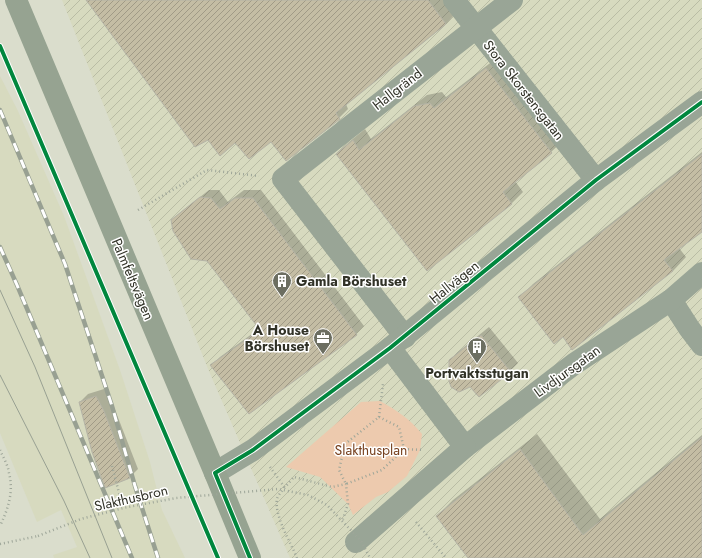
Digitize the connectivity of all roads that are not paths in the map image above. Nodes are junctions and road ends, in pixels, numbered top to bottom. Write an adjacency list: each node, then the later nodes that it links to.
1 (16, 0): 12 (main road, Palmfeltsvägen)
2 (454, 0): 4 (street, Stora Skorstensgatan)
3 (512, 0): 4 (street, Hallgränd)
4 (475, 28): 6 (street, Stora Skorstensgatan); 9 (street, Hallgränd)
5 (702, 102): 6 (street, Hallvägen)
6 (596, 180): 9 (street, Hallvägen)
7 (702, 273): 8 (street, Livdjursgatan)
8 (671, 300): 10 (street); 11 (street, Livdjursgatan)
9 (397, 343): 11 (street); 12 (street, Hallvägen)
10 (702, 345)
11 (465, 447): 13 (street)
12 (215, 473): 14 (main road, Palmfeltsvägen)
13 (356, 542)
14 (250, 558)

